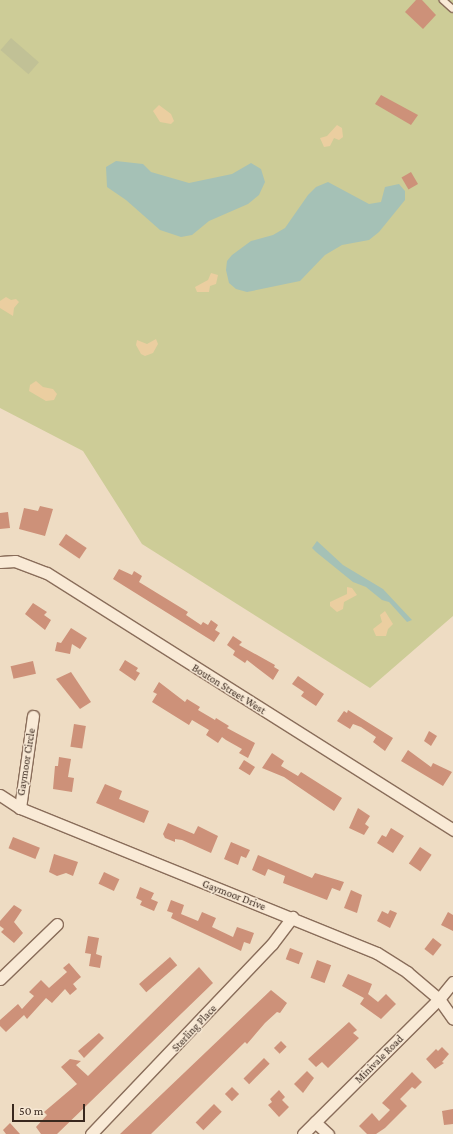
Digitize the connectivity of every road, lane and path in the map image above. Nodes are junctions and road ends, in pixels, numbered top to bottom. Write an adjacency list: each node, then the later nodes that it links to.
1 (443, 0): 2 (lane)
2 (453, 9)
3 (0, 562): 7 (street, Bouton Street West)
4 (33, 716): 6 (street, Gaymoor Circle)
5 (0, 795): 6 (street, Gaymoor Drive)
6 (20, 808): 8 (street, Gaymoor Drive)
7 (453, 830)
8 (292, 917): 12 (street, Gaymoor Drive); 15 (street, Sterling Place)
9 (57, 924): 10 (street)
10 (1, 975)
11 (453, 982): 12 (street, Minivale Road)
12 (439, 1000): 13 (street, Gaymoor Drive); 14 (street, Minivale Road)
13 (453, 1018)
14 (315, 1122): 16 (street, Minivale Road); 17 (street)
15 (91, 1134)
16 (303, 1134)
17 (328, 1134)

